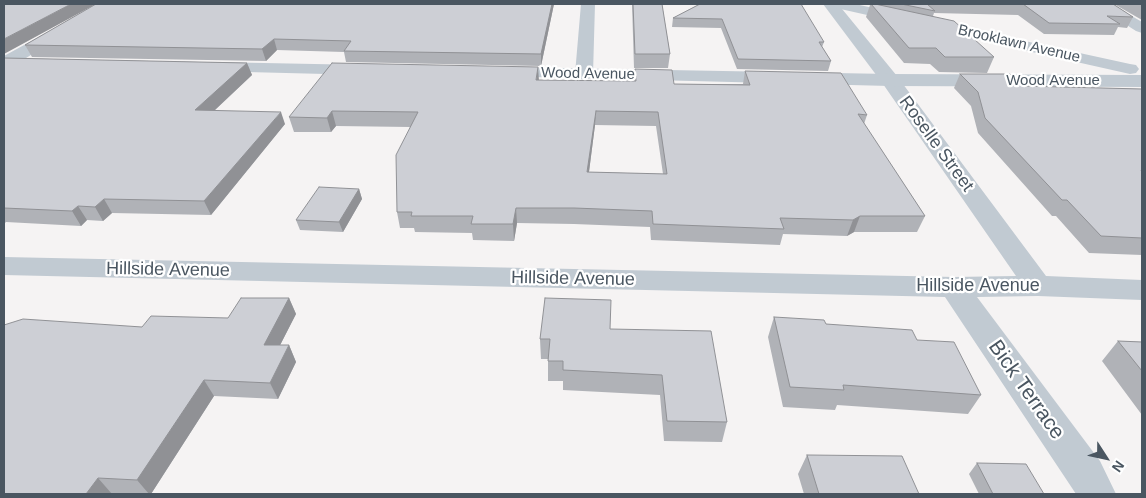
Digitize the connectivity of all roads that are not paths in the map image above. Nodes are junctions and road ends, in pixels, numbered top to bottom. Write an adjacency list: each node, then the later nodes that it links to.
1 (109, 4): 7 (street)
2 (588, 4): 13 (street)
3 (830, 4): 14 (street, Roselle Street)
4 (836, 4): 12 (street, Brooklawn Avenue)
5 (1101, 4): 6 (street)
6 (1142, 28)
7 (4, 63): 8 (street)
8 (35, 64)
9 (195, 66): 10 (street)
10 (384, 70)
11 (484, 72): 13 (street, Wood Avenue)
12 (1142, 72)
13 (584, 74): 14 (street, Wood Avenue)
14 (890, 80): 15 (street, Wood Avenue); 17 (street, Roselle Street)
15 (1142, 81)
16 (4, 266): 18 (street, Hillside Avenue)
17 (1038, 286): 18 (street, Hillside Avenue); 19 (street, Hillside Avenue)
18 (954, 287): 20 (street, Bick Terrace)
19 (1142, 290)
20 (1096, 494)

